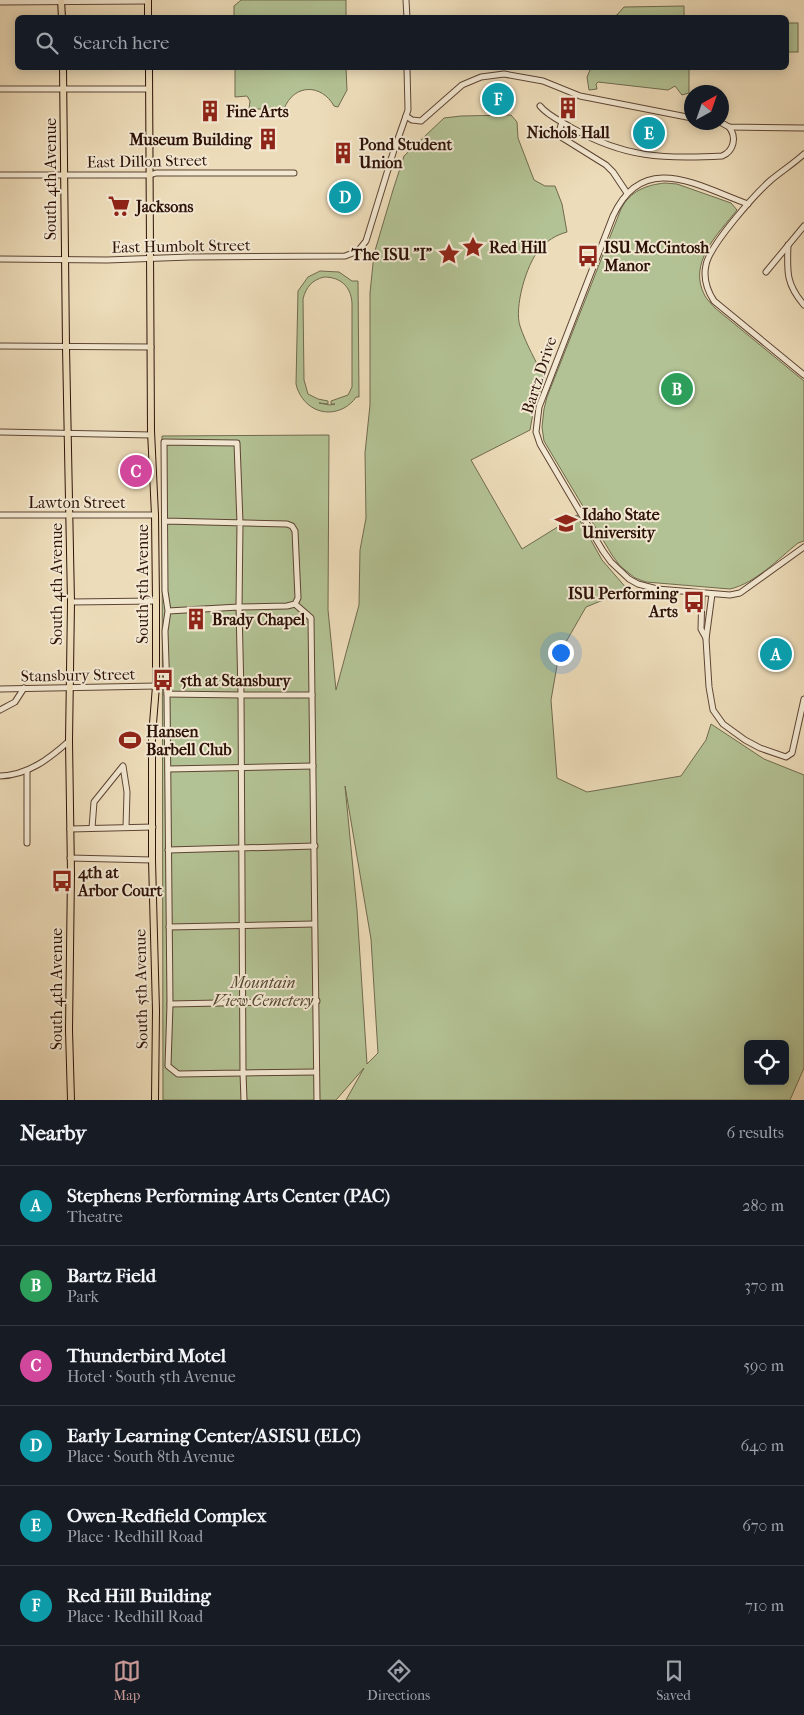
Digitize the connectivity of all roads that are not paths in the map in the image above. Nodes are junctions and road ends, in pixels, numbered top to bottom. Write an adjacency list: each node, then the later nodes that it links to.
1 (62, 0): 3 (street); 4 (street); 5 (main road)
2 (406, 0): 7 (street)
3 (148, 1): 6 (main road)
4 (0, 2)
5 (62, 15)
6 (148, 15)
7 (407, 15)
8 (63, 70): 12 (main road, South 4th Avenue)
9 (149, 70): 13 (main road, South 5th Avenue)
10 (407, 70): 15 (street)
11 (0, 89): 12 (street)
12 (63, 89): 13 (street); 23 (main road, South 4th Avenue)
13 (149, 89): 24 (main road, South 5th Avenue)
14 (540, 106): 17 (street)
15 (406, 116): 16 (street); 29 (street, East Humbolt Street)
16 (684, 116)
17 (562, 122): 18 (street); 25 (street)
18 (729, 128): 19 (street)
19 (804, 128)
20 (804, 154): 26 (street)
21 (294, 172): 24 (street, East Dillon Street)
22 (0, 174): 23 (street, East Dillon Street)
23 (64, 175): 24 (street, East Dillon Street); 31 (main road, South 4th Avenue)
24 (150, 175): 29 (main road, South 5th Avenue)
25 (626, 193): 26 (street); 47 (street, Bartz Drive)
26 (748, 204): 37 (street)
27 (804, 226): 28 (street)
28 (788, 245): 32 (street); 33 (street)
29 (151, 257): 31 (street, East Humbolt Street); 36 (main road, South 5th Avenue)
30 (0, 259): 31 (street, East Humbolt Street)
31 (64, 260): 35 (main road, South 4th Avenue)
32 (766, 272)
33 (804, 305)
34 (0, 346): 35 (street)
35 (66, 347): 36 (street); 39 (main road, South 4th Avenue)
36 (151, 347): 40 (main road, South 5th Avenue)
37 (804, 375)
38 (0, 432): 39 (street)
39 (68, 433): 40 (street); 43 (main road, South 4th Avenue)
40 (151, 435): 41 (main road, South 5th Avenue)
41 (155, 515): 43 (street, Lawton Street); 49 (main road, South 5th Avenue)
42 (0, 516): 43 (street, Lawton Street)
43 (70, 516): 50 (main road, South 4th Avenue)
44 (165, 521): 45 (street); 45 (street); 53 (street)
45 (240, 523): 51 (street); 52 (street)
46 (804, 547): 48 (street, Bartz Drive)
47 (702, 593): 48 (street, Bartz Drive); 54 (street)
48 (712, 594): 54 (street)
49 (156, 601): 50 (street); 55 (main road, South 5th Avenue)
50 (71, 602): 57 (main road, South 4th Avenue)
51 (294, 604): 52 (street); 61 (street)
52 (239, 607): 53 (street); 60 (street)
53 (168, 611): 59 (street)
54 (706, 639): 62 (street)
55 (156, 686): 57 (street, Stansbury Street); 71 (main road, South 5th Avenue)
56 (24, 688): 57 (street, Stansbury Street); 58 (street, Stansbury Street); 63 (street)
57 (69, 688): 64 (main road, South 4th Avenue)
58 (0, 689)
59 (167, 694): 60 (street); 67 (street)
60 (241, 694): 61 (street); 66 (street)
61 (312, 695): 65 (street)
62 (804, 699)
63 (0, 710)
64 (69, 741): 68 (street); 73 (main road, South 4th Avenue)
65 (313, 766): 66 (street); 75 (street)
66 (242, 767): 67 (street); 76 (street)
67 (168, 769): 77 (street)
68 (27, 771): 69 (street); 74 (street)
69 (0, 776)
70 (126, 827): 71 (street); 72 (street); 72 (street)
71 (153, 827): 79 (main road, South 5th Avenue)
72 (92, 828): 73 (street)
73 (70, 829): 78 (main road, South 4th Avenue)
74 (27, 843)
75 (315, 846): 76 (street); 80 (street)
76 (242, 848): 77 (street); 81 (street)
77 (168, 850): 82 (street)
78 (70, 858): 79 (street); 88 (main road, South 4th Avenue)
79 (152, 860): 89 (main road, South 5th Avenue)
80 (314, 924): 81 (street); 83 (street)
81 (243, 926): 82 (street); 84 (street)
82 (169, 927): 85 (street)
83 (316, 1001): 84 (street); 86 (street)
84 (243, 1003): 85 (street); 87 (street)
85 (170, 1004): 87 (street)
86 (316, 1072): 87 (street); 91 (street)
87 (243, 1073): 90 (street)
88 (71, 1100)
89 (154, 1100)
90 (244, 1100)
91 (317, 1100)

